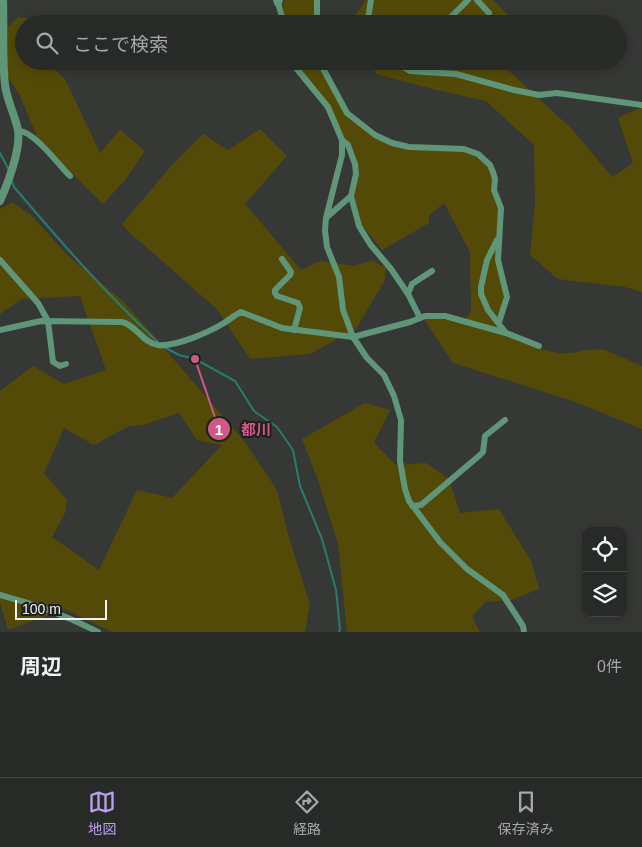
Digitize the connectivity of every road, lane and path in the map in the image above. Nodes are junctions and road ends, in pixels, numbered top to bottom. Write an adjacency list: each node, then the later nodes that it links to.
1 (3, 0): 16 (street)
2 (316, 0): 9 (street)
3 (371, 0): 10 (street)
4 (468, 0): 11 (street)
5 (477, 0): 7 (street)
6 (278, 1): 8 (street)
7 (489, 13)
8 (282, 15)
9 (317, 15)
10 (368, 15)
11 (452, 15)
12 (298, 70): 17 (street)
13 (324, 70): 22 (street)
14 (408, 70): 15 (street)
15 (642, 105)
16 (18, 131): 18 (street); 20 (street)
17 (342, 140): 19 (street); 21 (street)
18 (70, 176)
19 (351, 196): 21 (street); 26 (street)
20 (0, 201)
21 (326, 218): 33 (street)
22 (499, 236): 29 (street); 29 (street)
23 (0, 260): 28 (street)
24 (282, 260): 31 (street)
25 (432, 271): 26 (street)
26 (408, 294): 27 (street)
27 (420, 318): 32 (street); 33 (street)
28 (48, 321): 30 (street); 31 (street); 35 (street)
29 (499, 322): 32 (street)
30 (0, 330)
31 (294, 330): 33 (street)
32 (506, 333): 34 (street)
33 (353, 337): 37 (street)
34 (539, 346)
35 (66, 364)
36 (505, 420): 37 (street)
37 (412, 506): 40 (street)
38 (0, 595): 39 (street)
39 (98, 632)
40 (524, 632)

